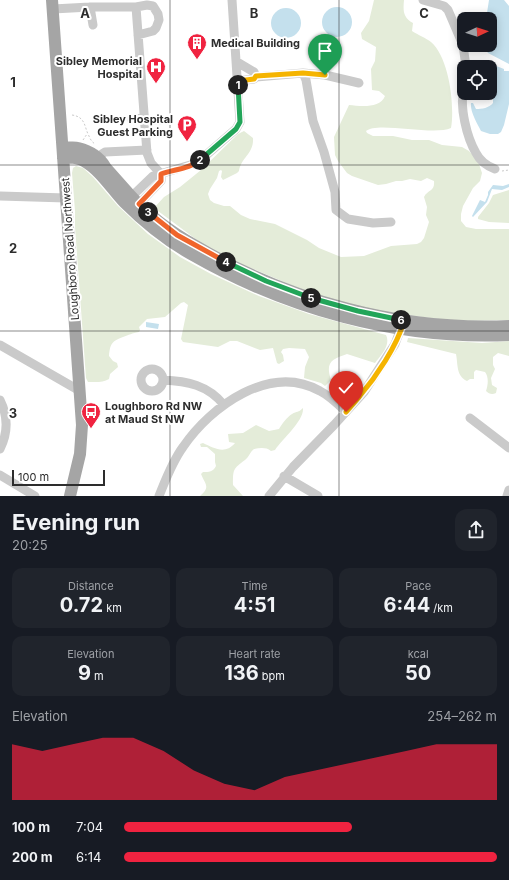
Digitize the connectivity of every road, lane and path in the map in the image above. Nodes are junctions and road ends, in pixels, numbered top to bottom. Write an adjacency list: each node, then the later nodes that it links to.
1 (232, 0): 9 (street)
2 (423, 0): 8 (street)
3 (52, 5): 5 (street); 23 (main road, Loughboro Road Northwest)
4 (136, 7): 5 (street); 7 (street); 7 (street)
5 (90, 9): 6 (street)
6 (96, 25)
7 (138, 35): 17 (street)
8 (465, 60)
9 (237, 62): 11 (street); 12 (street)
10 (303, 73): 11 (street); 13 (street); 29 (street)
11 (256, 76): 12 (street)
12 (238, 81): 25 (street)
13 (359, 83)
14 (462, 100): 24 (street)
15 (72, 115): 19 (path)
16 (161, 120): 17 (street)
17 (144, 121): 18 (street); 21 (street)
18 (131, 122)
19 (88, 134): 20 (path); 22 (path)
20 (82, 141)
21 (147, 150): 22 (street); 25 (street)
22 (96, 151): 23 (main road); 28 (main road)
23 (63, 152): 27 (main road, Loughboro Road Northwest); 28 (main road)
24 (495, 169)
25 (161, 174): 28 (street)
26 (0, 196): 27 (street)
27 (66, 198): 35 (main road, Loughboro Road Northwest)
28 (132, 203): 30 (main road)
29 (391, 222)
30 (403, 325): 31 (main road); 32 (main road); 38 (street)
31 (509, 326)
32 (509, 335)
33 (0, 345): 35 (street)
34 (163, 380): 37 (street)
35 (80, 391): 46 (main road, Loughboro Road Northwest)
36 (0, 400): 41 (street)
37 (224, 405): 38 (street); 47 (street)
38 (346, 412): 43 (street)
39 (470, 418): 40 (street)
40 (509, 448)
41 (0, 449)
42 (0, 476): 45 (street)
43 (284, 476): 48 (street); 49 (street)
44 (509, 490): 50 (street)
45 (35, 496)
46 (70, 496)
47 (159, 496)
48 (269, 496)
49 (315, 496)
50 (507, 496)

